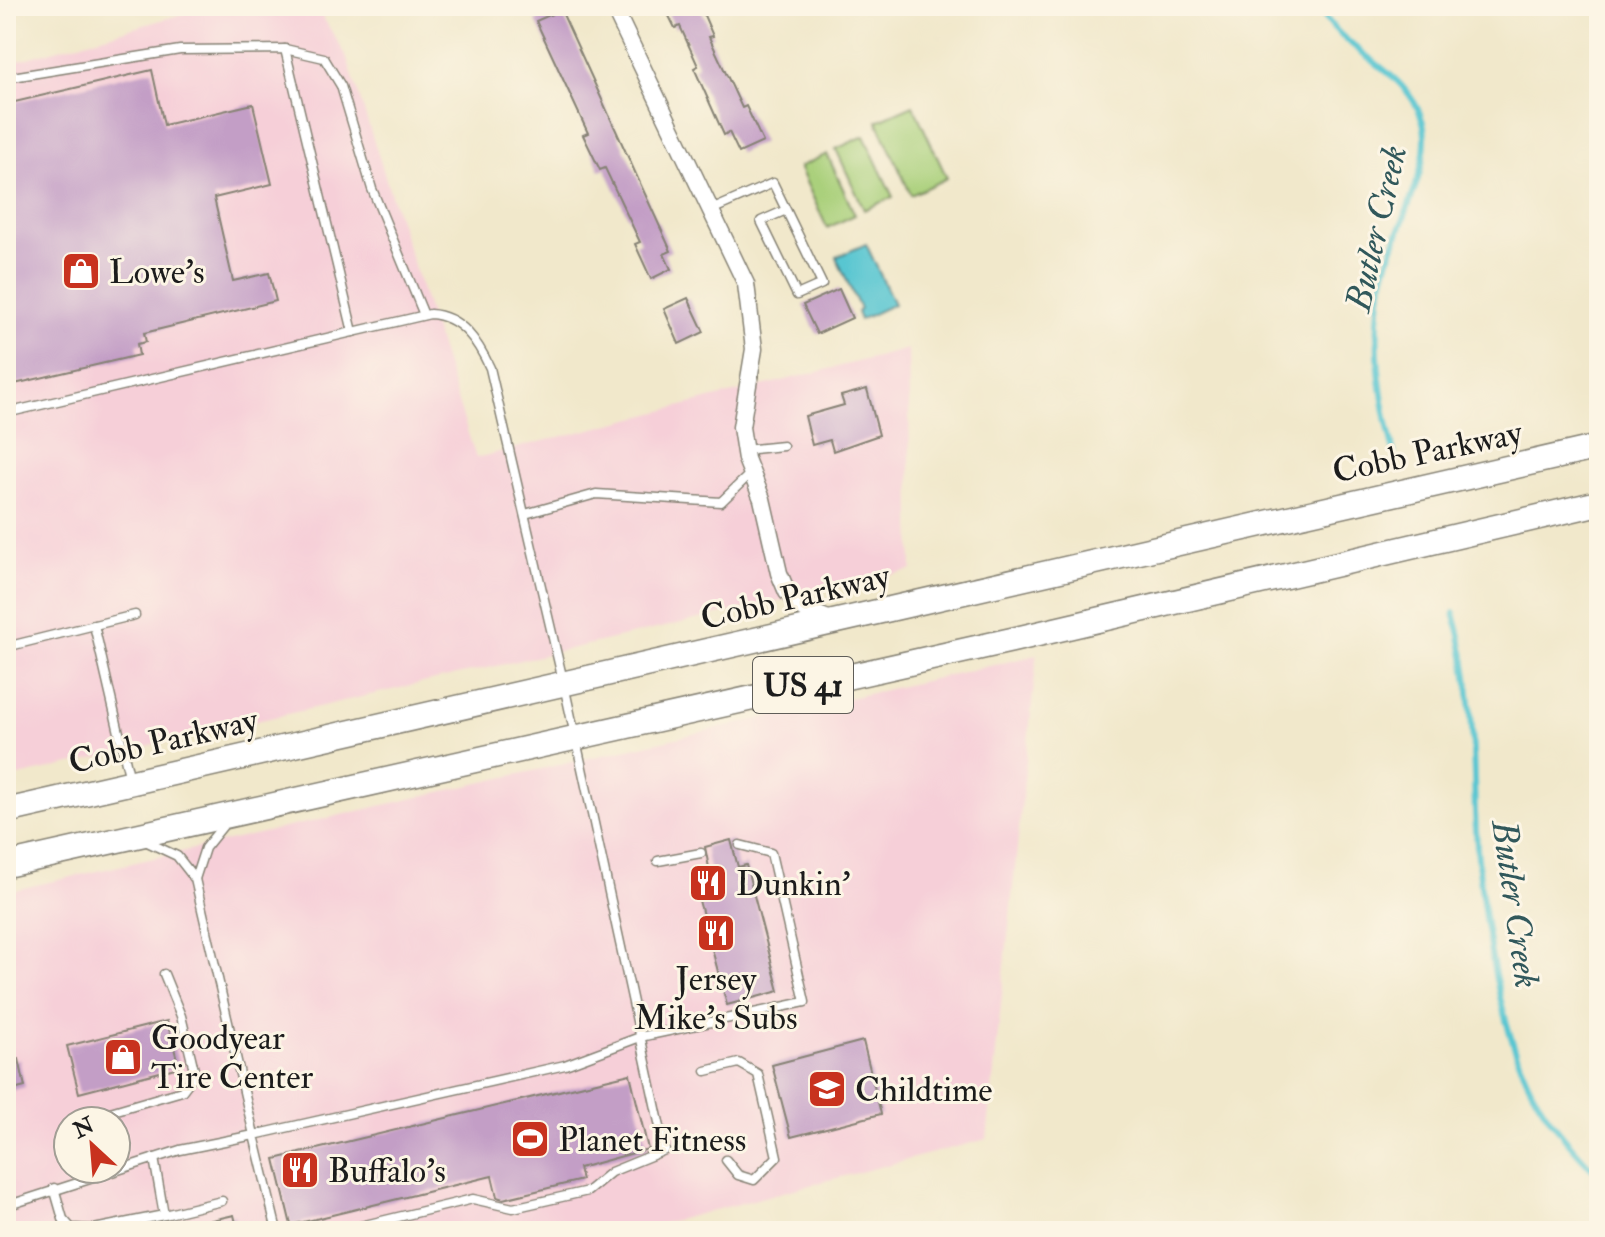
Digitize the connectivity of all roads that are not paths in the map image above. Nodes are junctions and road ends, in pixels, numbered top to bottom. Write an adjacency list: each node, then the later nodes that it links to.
1 (613, 6): 5 (street)
2 (285, 49): 3 (lane); 6 (lane); 7 (lane)
3 (6, 78)
4 (786, 210): 4 (lane); 5 (lane)
5 (709, 211): 11 (street)
6 (424, 315): 7 (lane); 14 (lane)
7 (353, 332): 8 (lane)
8 (6, 413)
9 (783, 446): 11 (lane)
10 (1599, 447): 16 (main road, Cobb Parkway / US 41)
11 (744, 450): 12 (street)
12 (750, 474): 14 (lane); 16 (street)
13 (1599, 503): 20 (main road, US 41)
14 (525, 514): 19 (lane)
15 (135, 615): 17 (lane)
16 (834, 621): 19 (main road, Cobb Parkway / US 41)
17 (94, 625): 18 (lane); 21 (lane)
18 (6, 647)
19 (564, 685): 20 (lane); 21 (main road, Cobb Parkway / US 41)
20 (574, 736): 23 (main road, US 41); 31 (lane)
21 (130, 783): 22 (main road, Cobb Parkway / US 41)
22 (6, 811)
23 (235, 812): 24 (main road, US 41); 29 (lane)
24 (133, 835): 28 (main road, US 41); 29 (lane)
25 (740, 845): 31 (lane)
26 (701, 853): 27 (lane)
27 (658, 861)
28 (6, 865)
29 (195, 879): 34 (lane)
30 (164, 974): 33 (lane)
31 (640, 1037): 34 (lane); 45 (lane)
32 (706, 1071): 36 (lane)
33 (132, 1106)
34 (254, 1135): 35 (lane); 44 (lane)
35 (154, 1158): 37 (lane); 42 (lane)
36 (726, 1160)
37 (132, 1163)
38 (63, 1185): 39 (lane)
39 (54, 1188): 41 (lane); 43 (lane)
40 (222, 1201): 42 (lane)
41 (6, 1206)
42 (164, 1215): 43 (lane)
43 (66, 1229)
44 (277, 1231)
45 (340, 1231)

